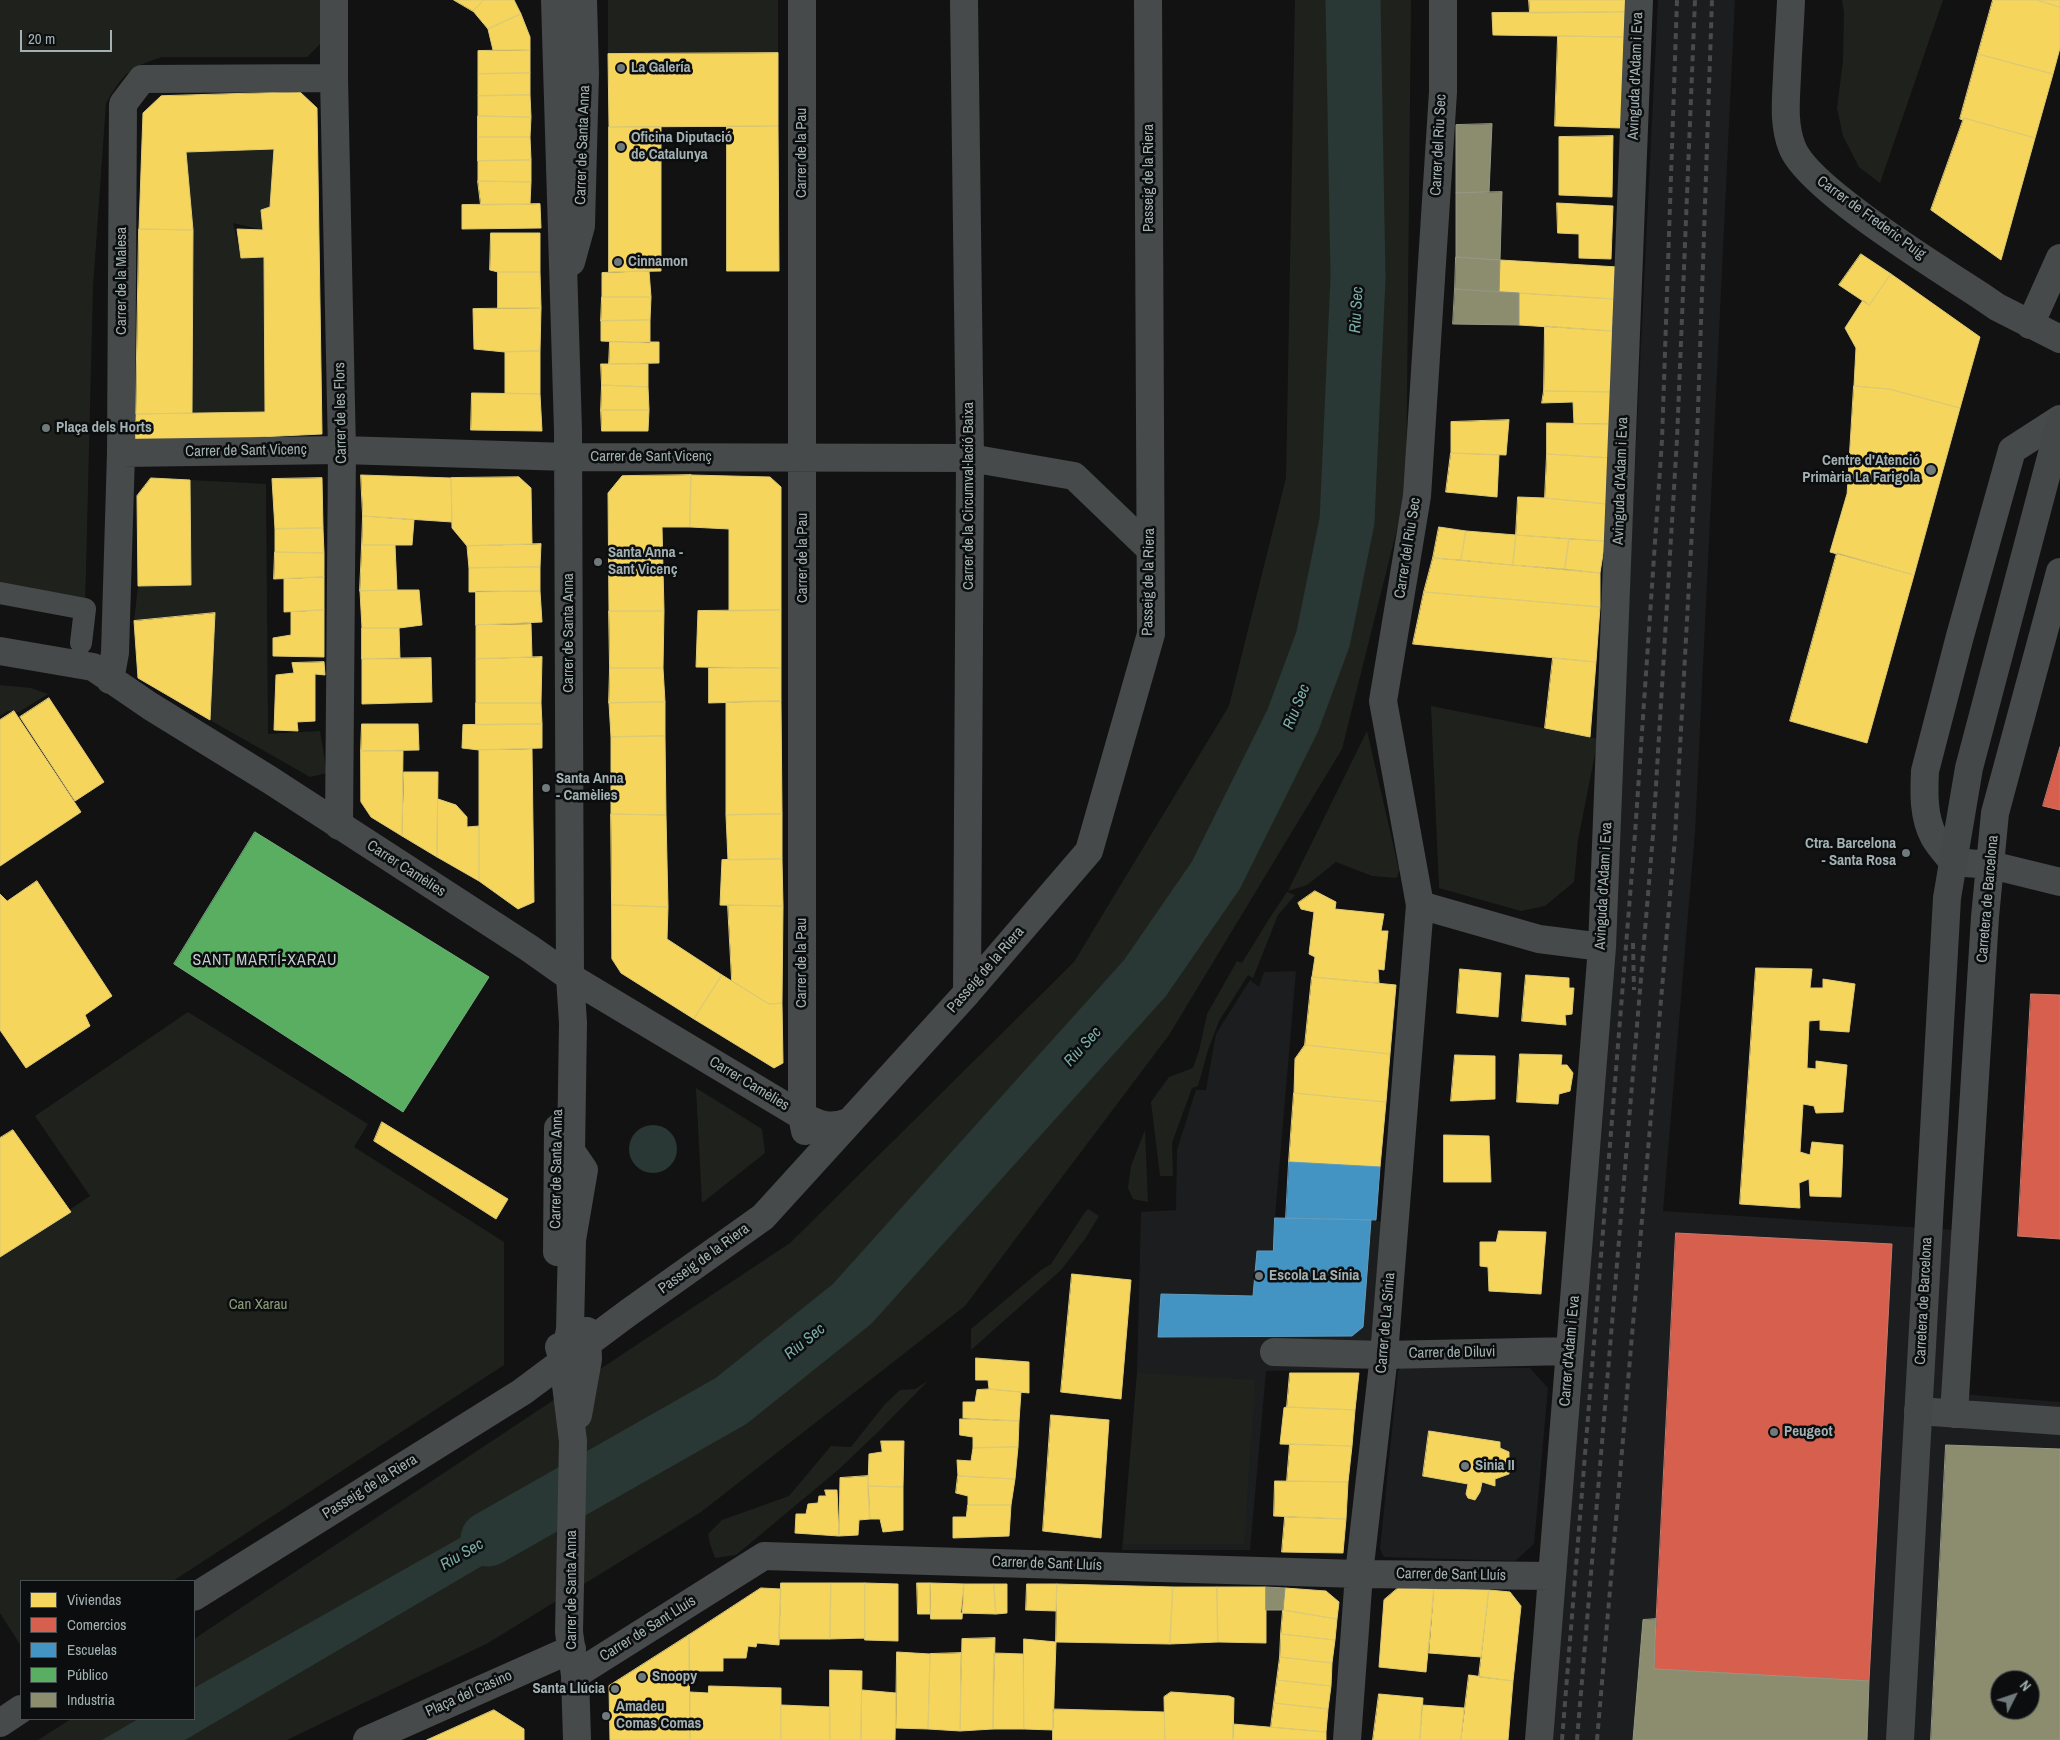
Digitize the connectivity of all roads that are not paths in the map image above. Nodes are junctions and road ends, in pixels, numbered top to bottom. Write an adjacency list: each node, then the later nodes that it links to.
1 (334, 0): 12 (street, Carrer de les Flors)
2 (583, 0): 14 (street, Carrer de Santa Anna)
3 (802, 0): 22 (street, Carrer de la Pau)
4 (964, 0): 23 (street, Carrer de la Circumval·lació Baixa)
5 (1133, 0): 11 (street)
6 (1148, 0): 11 (street, Passeig de la Riera)
7 (1443, 0): 34 (street, Carrer del Riu Sec)
8 (1639, 0): 35 (street, Avinguda d'Adam i Eva)
9 (1790, 0): 15 (street, Carrer de Frederic Puig)
10 (557, 2): 14 (street, Carrer de Santa Anna)
11 (1148, 34): 24 (street, Passeig de la Riera)
12 (334, 78): 19 (street, Carrer de les Flors); 20 (street, Carrer de la Malesa)
13 (2060, 258): 15 (street)
14 (564, 288): 21 (street, Carrer de Santa Anna)
15 (2030, 324): 16 (street, Carrer de Frederic Puig)
16 (2060, 339)
17 (2060, 419): 31 (street)
18 (2060, 423): 31 (main road, Carretera de Barcelona)
19 (342, 450): 20 (street, Carrer de Sant Vicenç); 21 (street, Carrer de Sant Vicenç); 30 (street, Carrer de les Flors)
20 (122, 453): 29 (street, Carrer de la Malesa)
21 (568, 457): 22 (street, Carrer de Sant Vicenç); 36 (street, Carrer de Santa Anna)
22 (803, 457): 23 (street, Carrer de Sant Vicenç); 38 (street, Carrer de la Pau)
23 (970, 458): 24 (street, Carrer de Sant Vicenç); 37 (street, Carrer de la Circumval·lació Baixa)
24 (1150, 549): 37 (street, Passeig de la Riera)
25 (2060, 572): 32 (street, Carretera de Barcelona)
26 (0, 593): 27 (street)
27 (81, 643)
28 (0, 651): 29 (street, Carrer Camèlies)
29 (110, 680): 30 (street, Carrer Camèlies)
30 (339, 826): 36 (street, Carrer Camèlies)
31 (1953, 862): 32 (street); 47 (main road, Carretera de Barcelona)
32 (1991, 865): 33 (street); 48 (street, Carretera de Barcelona)
33 (2060, 882)
34 (1420, 905): 35 (street); 45 (street, Carrer de La Sínia)
35 (1602, 955): 43 (street, Carrer d'Adam i Eva)
36 (570, 978): 38 (street, Carrer Camèlies); 41 (street, Carrer de Santa Anna); 41 (street, Carrer de Santa Anna); 46 (street, Carrer de Santa Anna)
37 (967, 993): 39 (street, Passeig de la Riera)
38 (802, 1116): 39 (street, Carrer Camèlies); 40 (street, Carrer Camèlies)
39 (849, 1122): 40 (street, Passeig de la Riera)
40 (813, 1161): 42 (street, Passeig de la Riera)
41 (584, 1170): 42 (street, Carrer de Santa Anna); 46 (street, Carrer de Santa Anna)
42 (588, 1343): 46 (street, Passeig de la Riera); 50 (street, Carrer de Santa Anna)
43 (1570, 1351): 45 (street, Carrer de Diluvi); 52 (street, Carrer d'Adam i Eva)
44 (1274, 1352): 45 (street, Carrer de Diluvi)
45 (1384, 1355): 51 (street, Carrer de La Sínia)
46 (563, 1361): 50 (street, Carrer de Santa Anna); 53 (street, Passeig de la Riera)
47 (1918, 1411): 48 (street); 62 (main road, Carretera de Barcelona)
48 (1954, 1414): 49 (street)
49 (2060, 1421)
50 (573, 1441): 54 (street, Carrer de Santa Anna)
51 (1359, 1574): 52 (street, Carrer de Sant Lluís); 55 (street, Carrer de Sant Lluís); 60 (street, Carrer de La Sínia)
52 (1552, 1576): 61 (street, Carrer d'Adam i Eva)
53 (195, 1596)
54 (571, 1641): 55 (street, Carrer de Santa Anna); 58 (street, Plaça del Casino)
55 (576, 1675): 59 (street, Carrer de Santa Anna)
56 (20, 1710): 57 (street)
57 (0, 1723)
58 (367, 1740)
59 (577, 1740)
60 (1347, 1740)
61 (1539, 1740)
62 (1900, 1740)

